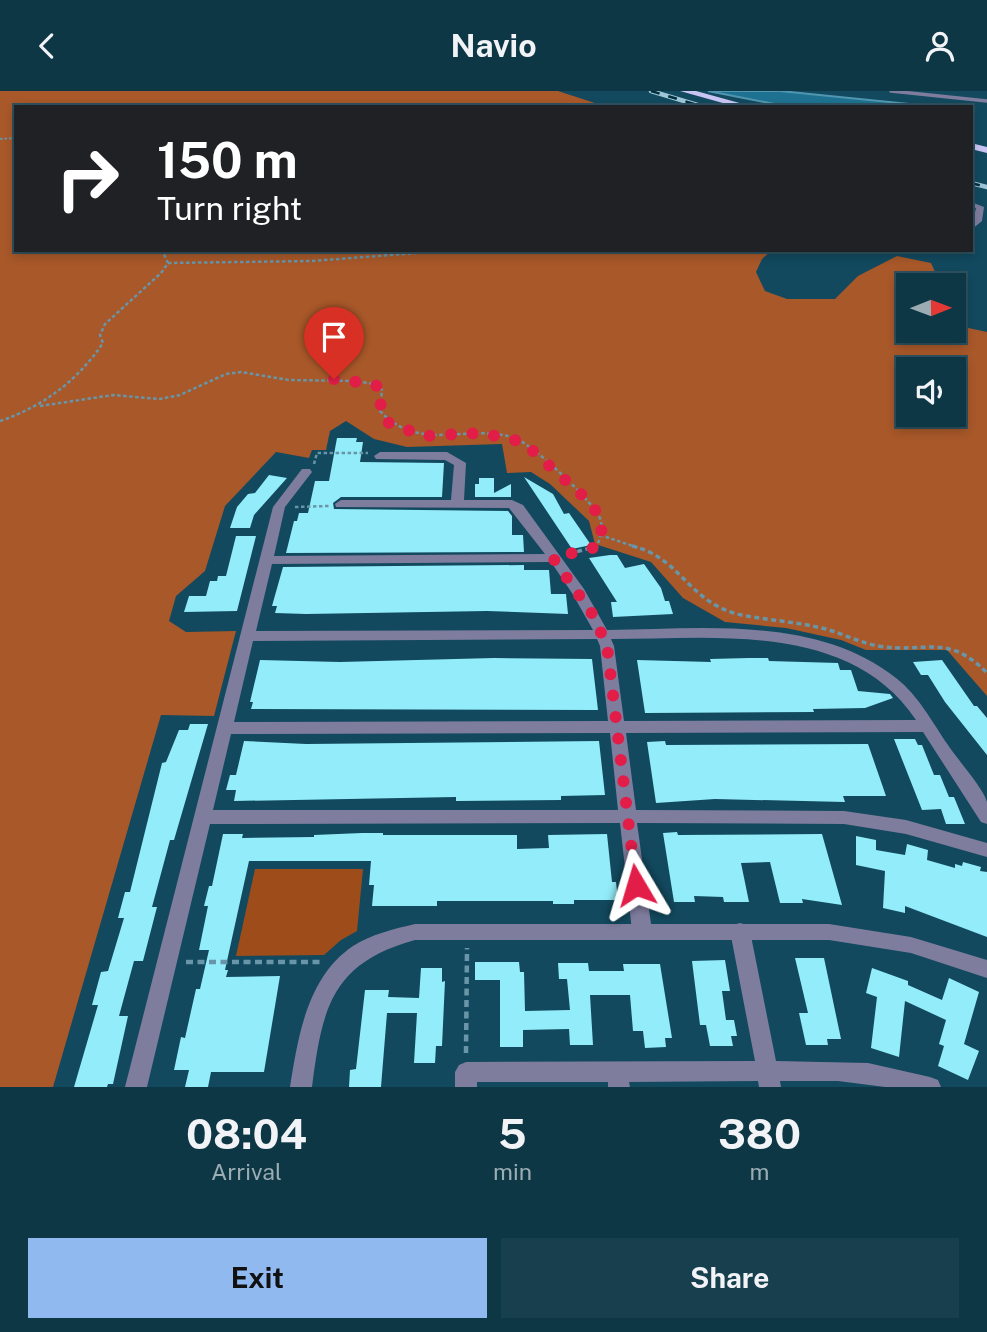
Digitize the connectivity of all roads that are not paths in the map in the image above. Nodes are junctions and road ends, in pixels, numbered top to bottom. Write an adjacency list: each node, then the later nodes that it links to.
1 (685, 91): 4 (highway)
2 (891, 91): 3 (lane)
3 (987, 101)
4 (741, 105)
5 (973, 205): 6 (street)
6 (973, 227)
7 (380, 456): 9 (street)
8 (306, 472): 12 (street)
9 (457, 503): 10 (street); 11 (street)
10 (334, 505)
11 (553, 558): 12 (street); 13 (street)
12 (265, 560): 14 (street)
13 (603, 634): 14 (street); 15 (street); 16 (street)
14 (247, 636): 17 (street)
15 (926, 726): 16 (street); 20 (street)
16 (617, 727): 17 (street); 18 (street)
17 (224, 728): 19 (street)
18 (628, 816): 19 (street); 21 (street); 22 (street)
19 (203, 817): 28 (street)
20 (987, 817)
21 (987, 850)
22 (642, 931): 23 (street); 29 (street)
23 (740, 931): 24 (street); 26 (street)
24 (987, 968)
25 (618, 1079): 26 (street); 27 (street)
26 (769, 1079): 30 (street)
27 (466, 1080)
28 (136, 1087)
29 (301, 1087)
30 (930, 1087)

